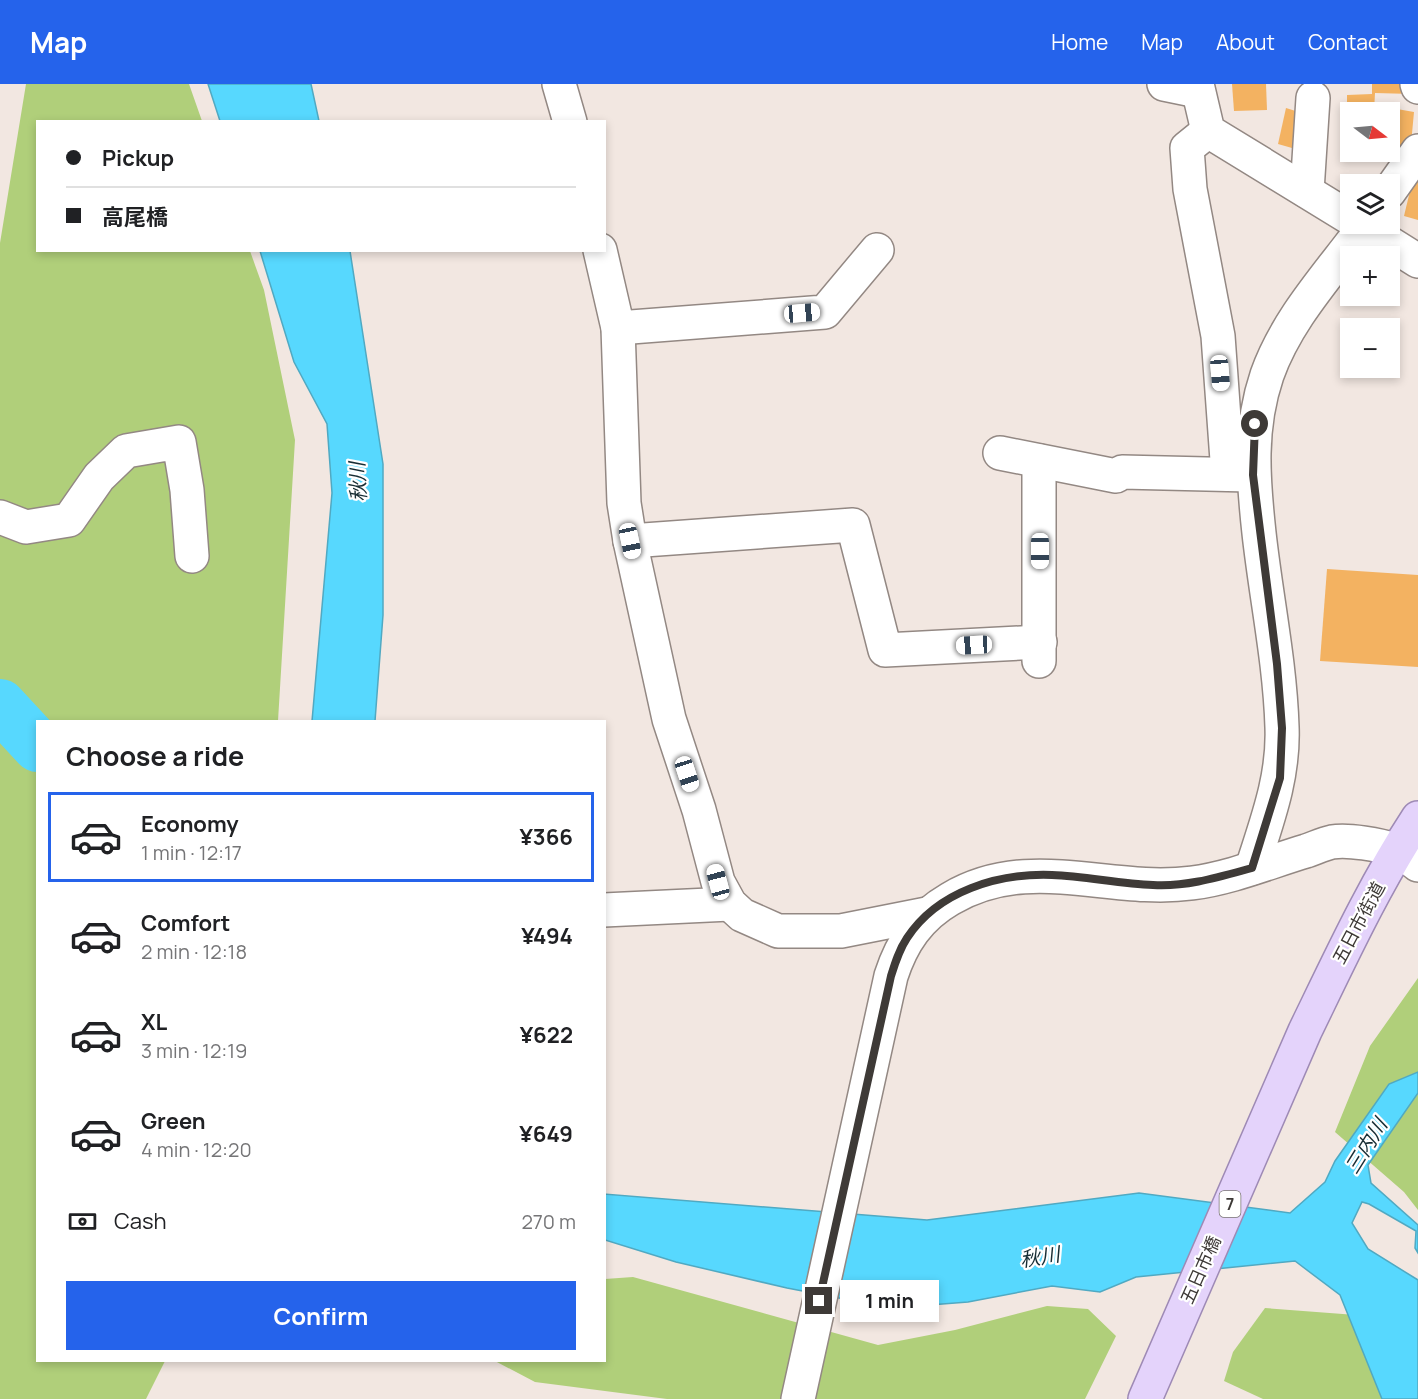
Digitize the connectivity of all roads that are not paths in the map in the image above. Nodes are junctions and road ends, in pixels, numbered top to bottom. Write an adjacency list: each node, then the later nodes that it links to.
1 (559, 84): 5 (street)
2 (1164, 84): 3 (street)
3 (1198, 87): 6 (street)
4 (1313, 98): 9 (street)
5 (569, 120)
6 (1208, 130): 9 (street); 19 (street)
7 (1418, 151): 8 (street)
8 (1400, 176)
9 (1307, 191): 10 (street)
10 (1340, 211)
11 (1352, 234): 19 (street)
12 (1377, 234): 15 (street)
13 (877, 250): 16 (street)
14 (600, 252): 16 (street)
15 (1418, 261)
16 (618, 328): 21 (street)
17 (1000, 453): 18 (street)
18 (1040, 461): 19 (street); 21 (street)
19 (1240, 475): 25 (street)
20 (0, 517): 22 (street)
21 (630, 541): 26 (street)
22 (192, 556)
23 (1418, 818): 24 (main road, 五日市街道 / 7)
24 (1408, 857): 25 (street); 29 (main road, 五日市街道 / 7)
25 (1252, 868): 28 (street)
26 (730, 904): 27 (street); 28 (street)
27 (606, 910)
28 (927, 914): 30 (street)
29 (1305, 1031): 31 (main road, 五日市橋 / 7)
30 (801, 1384)
31 (1150, 1388)

